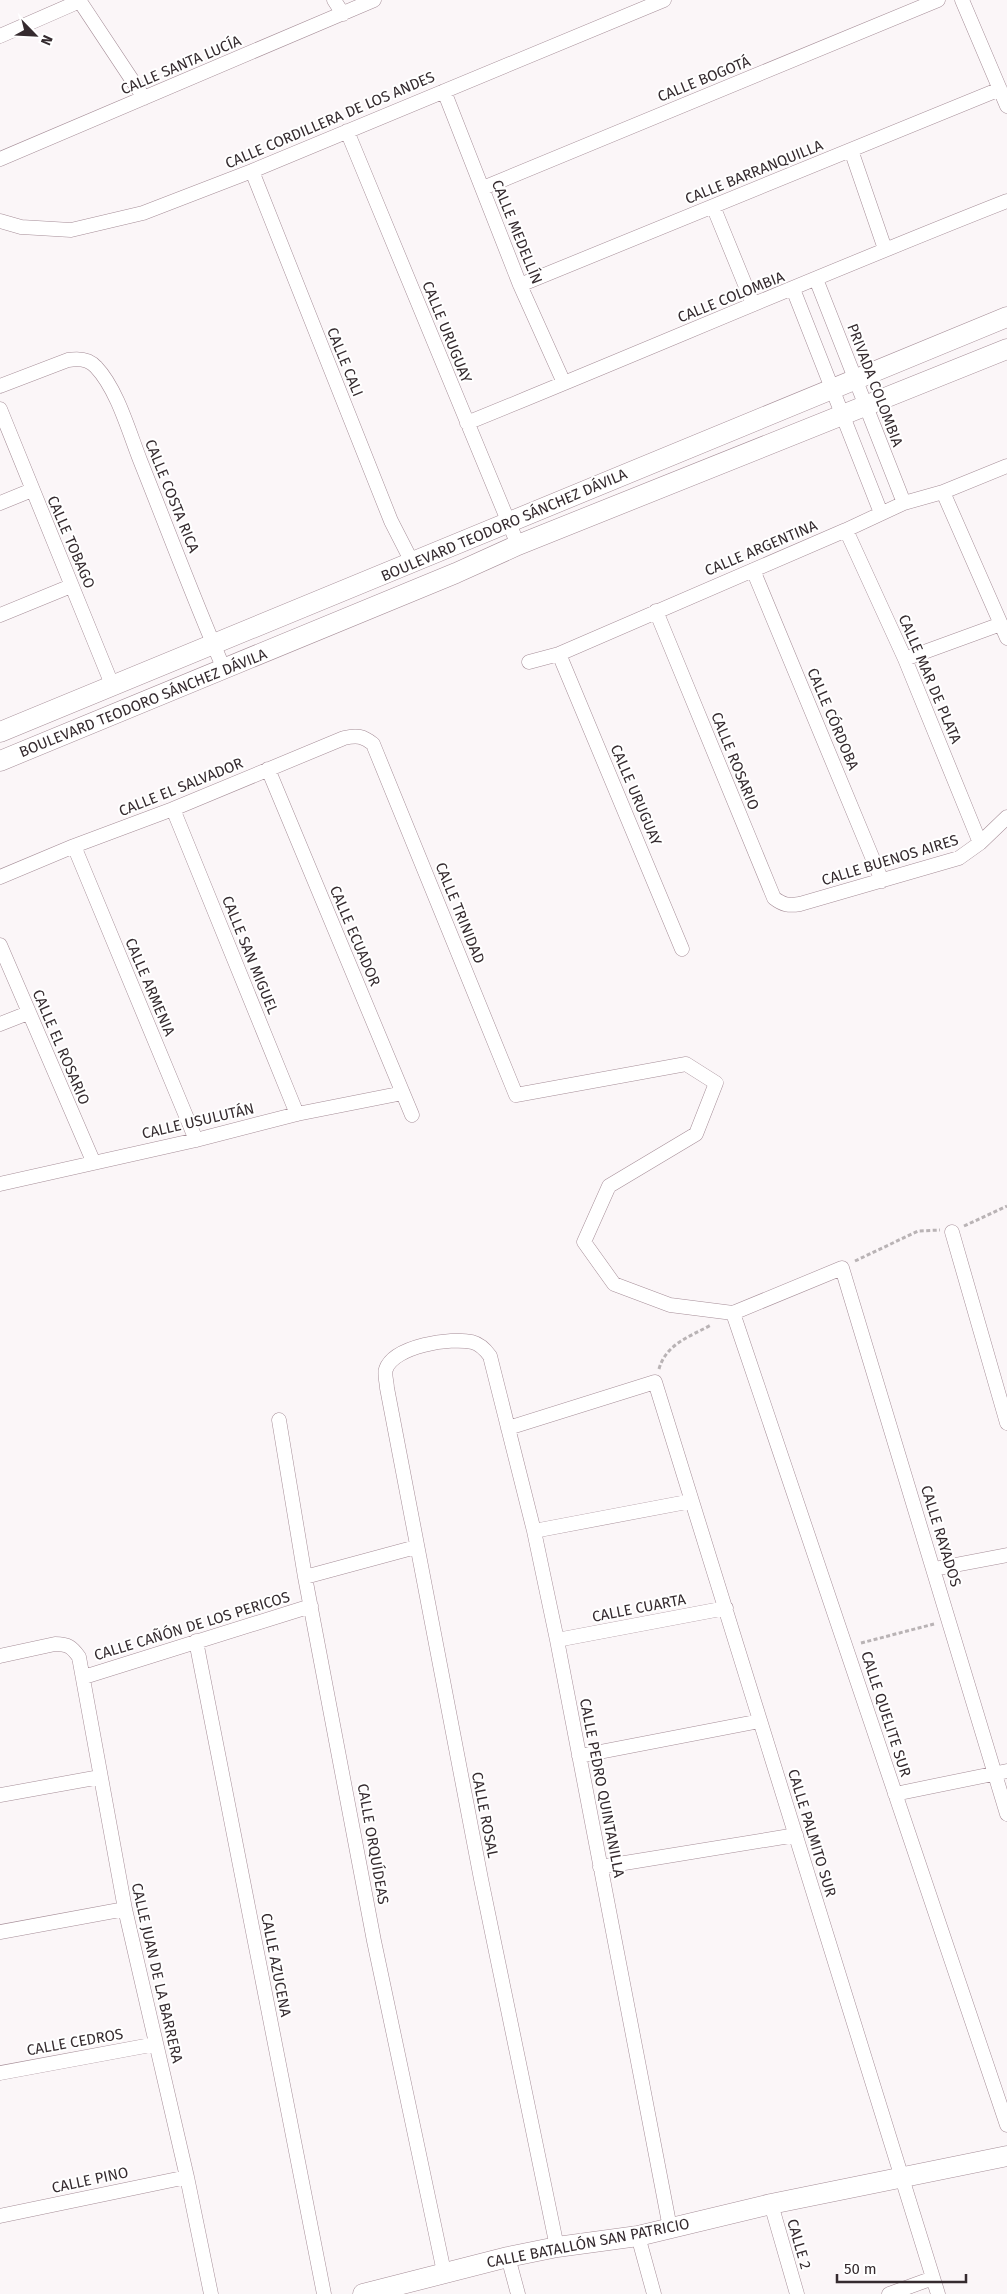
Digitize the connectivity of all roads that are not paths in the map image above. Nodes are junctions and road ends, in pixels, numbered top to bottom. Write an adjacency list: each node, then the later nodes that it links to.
1 (334, 0): 7 (street)
2 (374, 0): 7 (street, CALLE SANTA LUCÍA)
3 (664, 0): 10 (street, CALLE CORDILLERA DE LOS ANDES)
4 (938, 0): 17 (street, CALLE BOGOTÁ)
5 (962, 0): 9 (street)
6 (80, 1): 8 (street); 11 (street)
7 (342, 14): 11 (street, CALLE SANTA LUCÍA)
8 (0, 36)
9 (1000, 88): 12 (street); 14 (street, CALLE BARRANQUILLA)
10 (444, 91): 13 (street, CALLE CORDILLERA DE LOS ANDES); 17 (street, CALLE MEDELLÍN)
11 (144, 98): 15 (street, CALLE SANTA LUCÍA)
12 (1007, 106)
13 (347, 131): 16 (street, CALLE CORDILLERA DE LOS ANDES); 35 (street, CALLE URUGUAY)
14 (851, 150): 19 (street, CALLE BARRANQUILLA); 21 (street)
15 (0, 159)
16 (252, 171): 20 (street, CALLE CORDILLERA DE LOS ANDES); 45 (street, CALLE CALI)
17 (482, 188): 23 (street, CALLE MEDELLÍN)
18 (1007, 201): 21 (street, CALLE COLOMBIA)
19 (712, 206): 23 (street, CALLE BARRANQUILLA); 25 (street)
20 (0, 220)
21 (885, 249): 22 (street, CALLE COLOMBIA)
22 (816, 279): 24 (street, CALLE COLOMBIA); 28 (street, PRIVADA COLOMBIA)
23 (520, 285): 29 (street, CALLE MEDELLÍN)
24 (794, 289): 25 (street, CALLE COLOMBIA); 31 (street)
25 (753, 304): 29 (street, CALLE COLOMBIA)
26 (1007, 317): 28 (street, BOULEVARD TEODORO SÁNCHEZ DÁVILA)
27 (1007, 349): 32 (street, BOULEVARD TEODORO SÁNCHEZ DÁVILA)
28 (856, 379): 31 (street, BOULEVARD TEODORO SÁNCHEZ DÁVILA); 32 (street, PRIVADA COLOMBIA)
29 (564, 384): 35 (street, CALLE COLOMBIA)
30 (0, 386): 52 (street, CALLE COSTA RICA)
31 (834, 390): 34 (street); 42 (street, BOULEVARD TEODORO SÁNCHEZ DÁVILA)
32 (867, 406): 34 (street, BOULEVARD TEODORO SÁNCHEZ DÁVILA); 40 (street, PRIVADA COLOMBIA)
33 (0, 409): 37 (street, CALLE TOBAGO)
34 (844, 415): 41 (street); 44 (street, BOULEVARD TEODORO SÁNCHEZ DÁVILA)
35 (467, 423): 42 (street, CALLE URUGUAY)
36 (1007, 466): 38 (street, CALLE ARGENTINA)
37 (32, 490): 39 (street); 47 (street, CALLE TOBAGO)
38 (943, 492): 40 (street, CALLE ARGENTINA); 50 (street)
39 (0, 503)
40 (904, 503): 41 (street, CALLE ARGENTINA)
41 (881, 513): 43 (street, CALLE ARGENTINA)
42 (508, 521): 44 (street, CALLE URUGUAY); 45 (street, BOULEVARD TEODORO SÁNCHEZ DÁVILA)
43 (846, 530): 46 (street, CALLE ARGENTINA); 54 (street, CALLE MAR DE PLATA)
44 (518, 545): 56 (street, BOULEVARD TEODORO SÁNCHEZ DÁVILA)
45 (413, 564): 52 (street, BOULEVARD TEODORO SÁNCHEZ DÁVILA)
46 (753, 570): 48 (street, CALLE ARGENTINA); 67 (street, CALLE CÓRDOBA)
47 (71, 586): 49 (street); 57 (street, CALLE TOBAGO)
48 (656, 611): 53 (street, CALLE ARGENTINA); 68 (street, CALLE ROSARIO)
49 (0, 615)
50 (1001, 624): 51 (street); 54 (street)
51 (1007, 638)
52 (213, 644): 56 (street, CALLE COSTA RICA); 57 (street, BOULEVARD TEODORO SÁNCHEZ DÁVILA)
53 (559, 654): 55 (street, CALLE ARGENTINA); 70 (street, CALLE URUGUAY)
54 (905, 659): 64 (street, CALLE MAR DE PLATA)
55 (529, 662)
56 (224, 669): 60 (street, BOULEVARD TEODORO SÁNCHEZ DÁVILA)
57 (113, 687): 58 (street, BOULEVARD TEODORO SÁNCHEZ DÁVILA)
58 (0, 732)
59 (373, 744): 61 (street, CALLE EL SALVADOR); 80 (street, CALLE TRINIDAD)
60 (0, 761)
61 (268, 769): 62 (street, CALLE EL SALVADOR); 73 (street, CALLE ECUADOR)
62 (173, 809): 65 (street, CALLE EL SALVADOR); 74 (street, CALLE SAN MIGUEL)
63 (1007, 817): 64 (street, CALLE BUENOS AIRES)
64 (980, 843): 67 (street, CALLE BUENOS AIRES)
65 (74, 846): 66 (street, CALLE EL SALVADOR); 76 (street, CALLE ARMENIA)
66 (0, 877)
67 (882, 881): 68 (street, CALLE BUENOS AIRES)
68 (800, 904)
69 (0, 945): 71 (street, CALLE EL ROSARIO)
70 (682, 949)
71 (28, 1013): 72 (street); 77 (street, CALLE EL ROSARIO)
72 (0, 1024)
73 (403, 1093): 74 (street, CALLE USULUTÁN); 75 (street, CALLE ECUADOR)
74 (297, 1114): 76 (street, CALLE USULUTÁN)
75 (412, 1115)
76 (196, 1140): 77 (street, CALLE USULUTÁN)
77 (93, 1161): 78 (street, CALLE USULUTÁN)
78 (0, 1184)
79 (952, 1232): 83 (street)
80 (733, 1313): 89 (street, CALLE RAYADOS); 101 (street, CALLE QUELITE SUR)
81 (490, 1356): 84 (street, CALLE PEDRO QUINTANILLA); 87 (street, CALLE ROSAL)
82 (279, 1420): 90 (street, CALLE ORQUÍDEAS)
83 (1007, 1423)
84 (508, 1428): 85 (street, CALLE PALMITO SUR); 86 (street, CALLE PEDRO QUINTANILLA)
85 (692, 1501): 86 (street); 92 (street, CALLE PALMITO SUR)
86 (534, 1531): 93 (street, CALLE PEDRO QUINTANILLA)
87 (416, 1547): 90 (street, CALLE CAÑÓN DE LOS PERICOS); 118 (street, CALLE ROSAL)
88 (1007, 1555): 89 (street)
89 (934, 1569): 99 (street, CALLE RAYADOS)
90 (305, 1577): 91 (street, CALLE ORQUÍDEAS)
91 (311, 1606): 94 (street, CALLE CAÑÓN DE LOS PERICOS); 120 (street, CALLE ORQUÍDEAS)
92 (726, 1608): 93 (street, CALLE CUARTA); 97 (street, CALLE PALMITO SUR)
93 (557, 1640): 98 (street, CALLE PEDRO QUINTANILLA)
94 (196, 1641): 96 (street, CALLE CAÑÓN DE LOS PERICOS); 123 (street, CALLE AZUCENA)
95 (0, 1656): 96 (street, CALLE JUAN DE LA BARRERA)
96 (84, 1677): 100 (street, CALLE JUAN DE LA BARRERA)
97 (760, 1721): 98 (street); 104 (street, CALLE PALMITO SUR)
98 (579, 1756): 105 (street, CALLE PEDRO QUINTANILLA)
99 (1000, 1773): 101 (street); 103 (street, CALLE RAYADOS)
100 (100, 1777): 102 (street); 106 (street, CALLE JUAN DE LA BARRERA)
101 (895, 1794): 110 (street, CALLE QUELITE SUR)
102 (0, 1795)
103 (1007, 1814)
104 (796, 1835): 105 (street); 113 (street, CALLE PALMITO SUR)
105 (600, 1867): 116 (street, CALLE PEDRO QUINTANILLA)
106 (125, 1909): 107 (street); 108 (street, CALLE JUAN DE LA BARRERA)
107 (0, 1932)
108 (156, 2044): 109 (street, CALLE CEDROS); 112 (street, CALLE JUAN DE LA BARRERA)
109 (0, 2073)
110 (1007, 2126)
111 (1007, 2156): 113 (street, CALLE BATALLÓN SAN PATRICIO)
112 (187, 2177): 115 (street, CALLE PINO); 122 (street, CALLE JUAN DE LA BARRERA)
113 (901, 2178): 114 (street, CALLE BATALLÓN SAN PATRICIO); 121 (street, CALLE PALMITO SUR)
114 (771, 2204): 116 (street, CALLE BATALLÓN SAN PATRICIO); 127 (street, CALLE 2)
115 (0, 2216)
116 (670, 2228): 117 (street, CALLE BATALLÓN SAN PATRICIO)
117 (638, 2236): 118 (street, CALLE BATALLÓN SAN PATRICIO); 126 (street)
118 (557, 2247): 119 (street, CALLE BATALLÓN SAN PATRICIO)
119 (508, 2257): 120 (street, CALLE BATALLÓN SAN PATRICIO); 125 (street)
120 (444, 2272): 124 (street, CALLE BATALLÓN SAN PATRICIO)
121 (933, 2278): 128 (street); 129 (street, CALLE PALMITO SUR)
122 (211, 2294)
123 (324, 2294)
124 (367, 2294)
125 (518, 2294)
126 (654, 2294)
127 (797, 2294)
128 (889, 2294)
129 (938, 2294)

